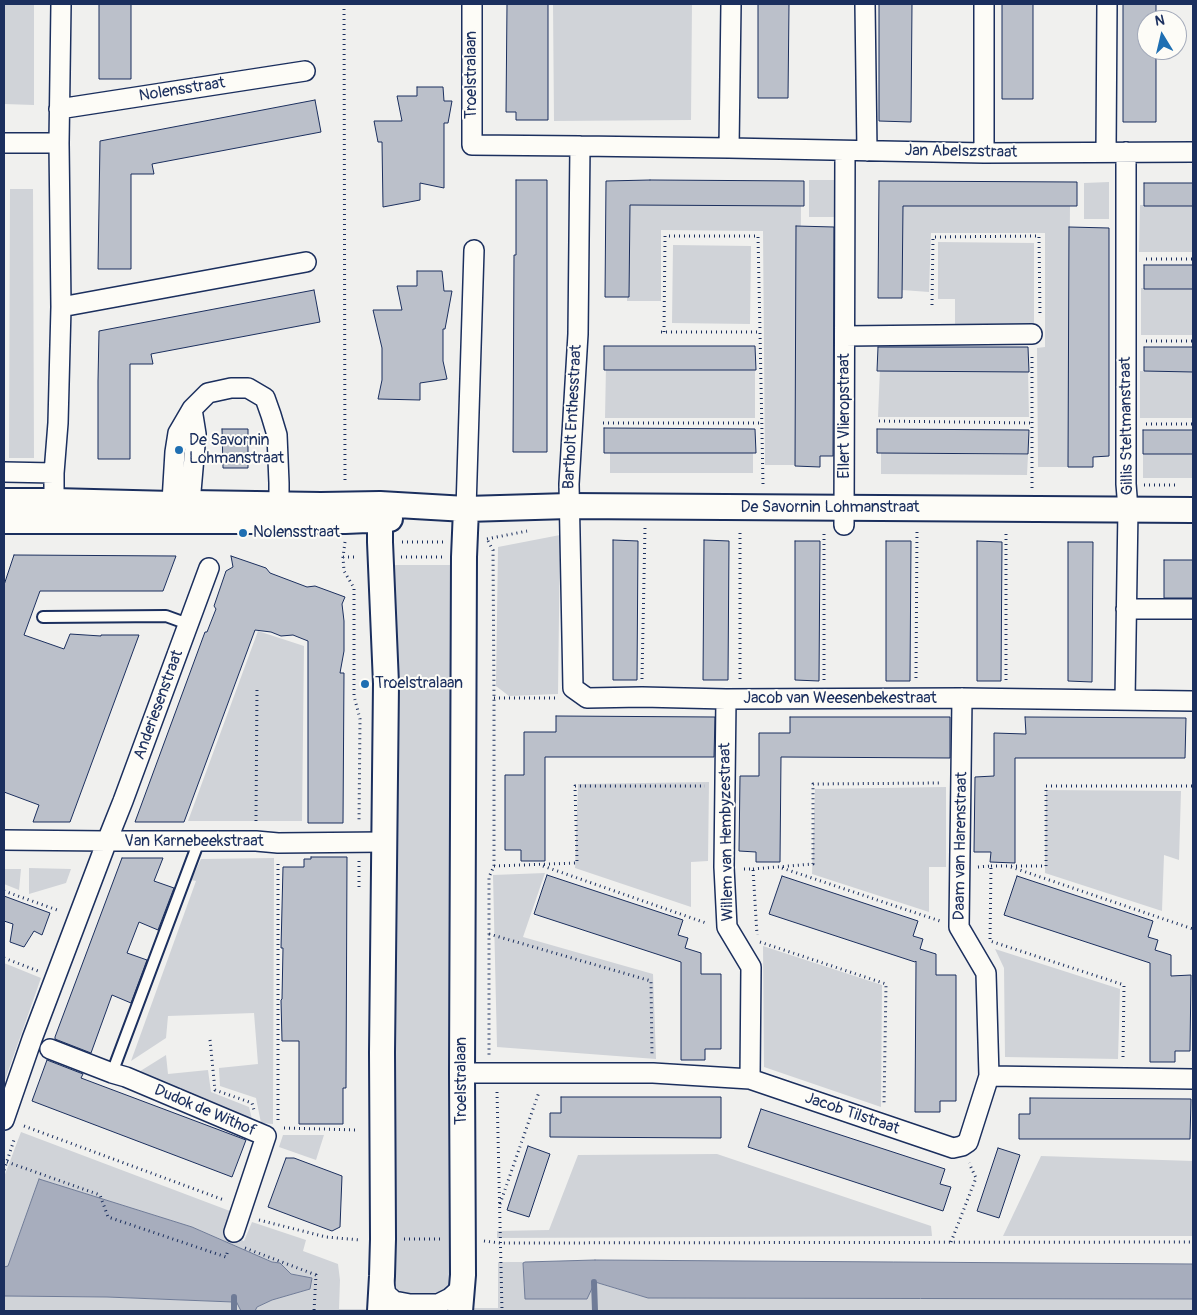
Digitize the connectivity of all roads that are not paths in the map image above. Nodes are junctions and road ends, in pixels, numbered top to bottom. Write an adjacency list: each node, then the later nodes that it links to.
1 (61, 4): 8 (street)
2 (472, 4): 11 (street, Troelstralaan)
3 (731, 4): 12 (street)
4 (865, 4): 14 (street)
5 (984, 4): 18 (street)
6 (1106, 4): 15 (street)
7 (305, 71): 8 (street, Nolensstraat)
8 (59, 109): 10 (street)
9 (4, 142): 10 (street)
10 (59, 143): 21 (street)
11 (580, 146): 12 (street, Jan Abelszstraat); 27 (street, Bartholt Enthesstraat)
12 (729, 148): 13 (street, Jan Abelszstraat)
13 (845, 151): 14 (street, Jan Abelszstraat); 23 (street, Ellert Vlieropstraat)
14 (867, 151): 18 (street, Jan Abelszstraat)
15 (1106, 152): 16 (street, Jan Abelszstraat); 18 (street, Jan Abelszstraat)
16 (1126, 152): 17 (street, Jan Abelszstraat); 29 (street, Gillis Steltmanstraat)
17 (1193, 152)
18 (984, 153)
19 (474, 250): 28 (street, Troelstralaan)
20 (306, 262): 21 (street)
21 (61, 308): 25 (street)
22 (1036, 328): 23 (street, Ellert Vlieropstraat)
23 (845, 336): 35 (street, Ellert Vlieropstraat)
24 (4, 472): 25 (street)
25 (54, 472): 31 (street)
26 (4, 501): 31 (street, De Savornin Lohmanstraat)
27 (569, 506): 28 (street, De Savornin Lohmanstraat); 35 (street, De Savornin Lohmanstraat); 42 (street, Bartholt Enthesstraat)
28 (477, 509): 33 (street, De Savornin Lohmanstraat); 53 (street, Troelstralaan)
29 (1128, 509): 30 (street, De Savornin Lohmanstraat); 35 (street, De Savornin Lohmanstraat); 38 (street, Gillis Steltmanstraat)
30 (1193, 510)
31 (54, 511): 32 (street, De Savornin Lohmanstraat); 36 (street, De Savornin Lohmanstraat)
32 (181, 512): 34 (street, De Savornin Lohmanstraat); 34 (street)
33 (380, 512): 34 (street, De Savornin Lohmanstraat); 50 (street)
34 (279, 513)
35 (844, 517)
36 (4, 521)
37 (209, 568): 41 (street, Anderiesenstraat)
38 (1126, 609): 39 (street); 45 (street, Gillis Steltmanstraat)
39 (1193, 609)
40 (43, 617): 41 (lane)
41 (188, 624): 48 (street, Anderiesenstraat)
42 (573, 688): 44 (street, Jacob van Weesenbekestraat)
43 (962, 698): 44 (street, Jacob van Weesenbekestraat); 45 (street, Jacob van Weesenbekestraat); 54 (street, Daam van Harenstraat)
44 (733, 699): 56 (street, Willem van Hembyzestraat)
45 (1124, 700): 46 (street, Jacob van Weesenbekestraat)
46 (1193, 702)
47 (4, 840): 48 (street, Van Karnebeekstraat)
48 (107, 841): 49 (street, Van Karnebeekstraat); 57 (street)
49 (199, 841): 50 (street, Van Karnebeekstraat); 52 (lane)
50 (384, 842): 60 (street)
51 (50, 1049): 52 (street, Dudok de Withof)
52 (112, 1073): 58 (street, Dudok de Withof)
53 (462, 1073): 56 (street, Jacob Tilstraat); 59 (street, Troelstralaan)
54 (990, 1076): 55 (street); 56 (street, Jacob Tilstraat)
55 (1193, 1078)
56 (750, 1079)
57 (9, 1121)
58 (237, 1229)
59 (463, 1275): 60 (street); 62 (street, Troelstralaan)
60 (382, 1276): 61 (street)
61 (380, 1311)
62 (460, 1311)

